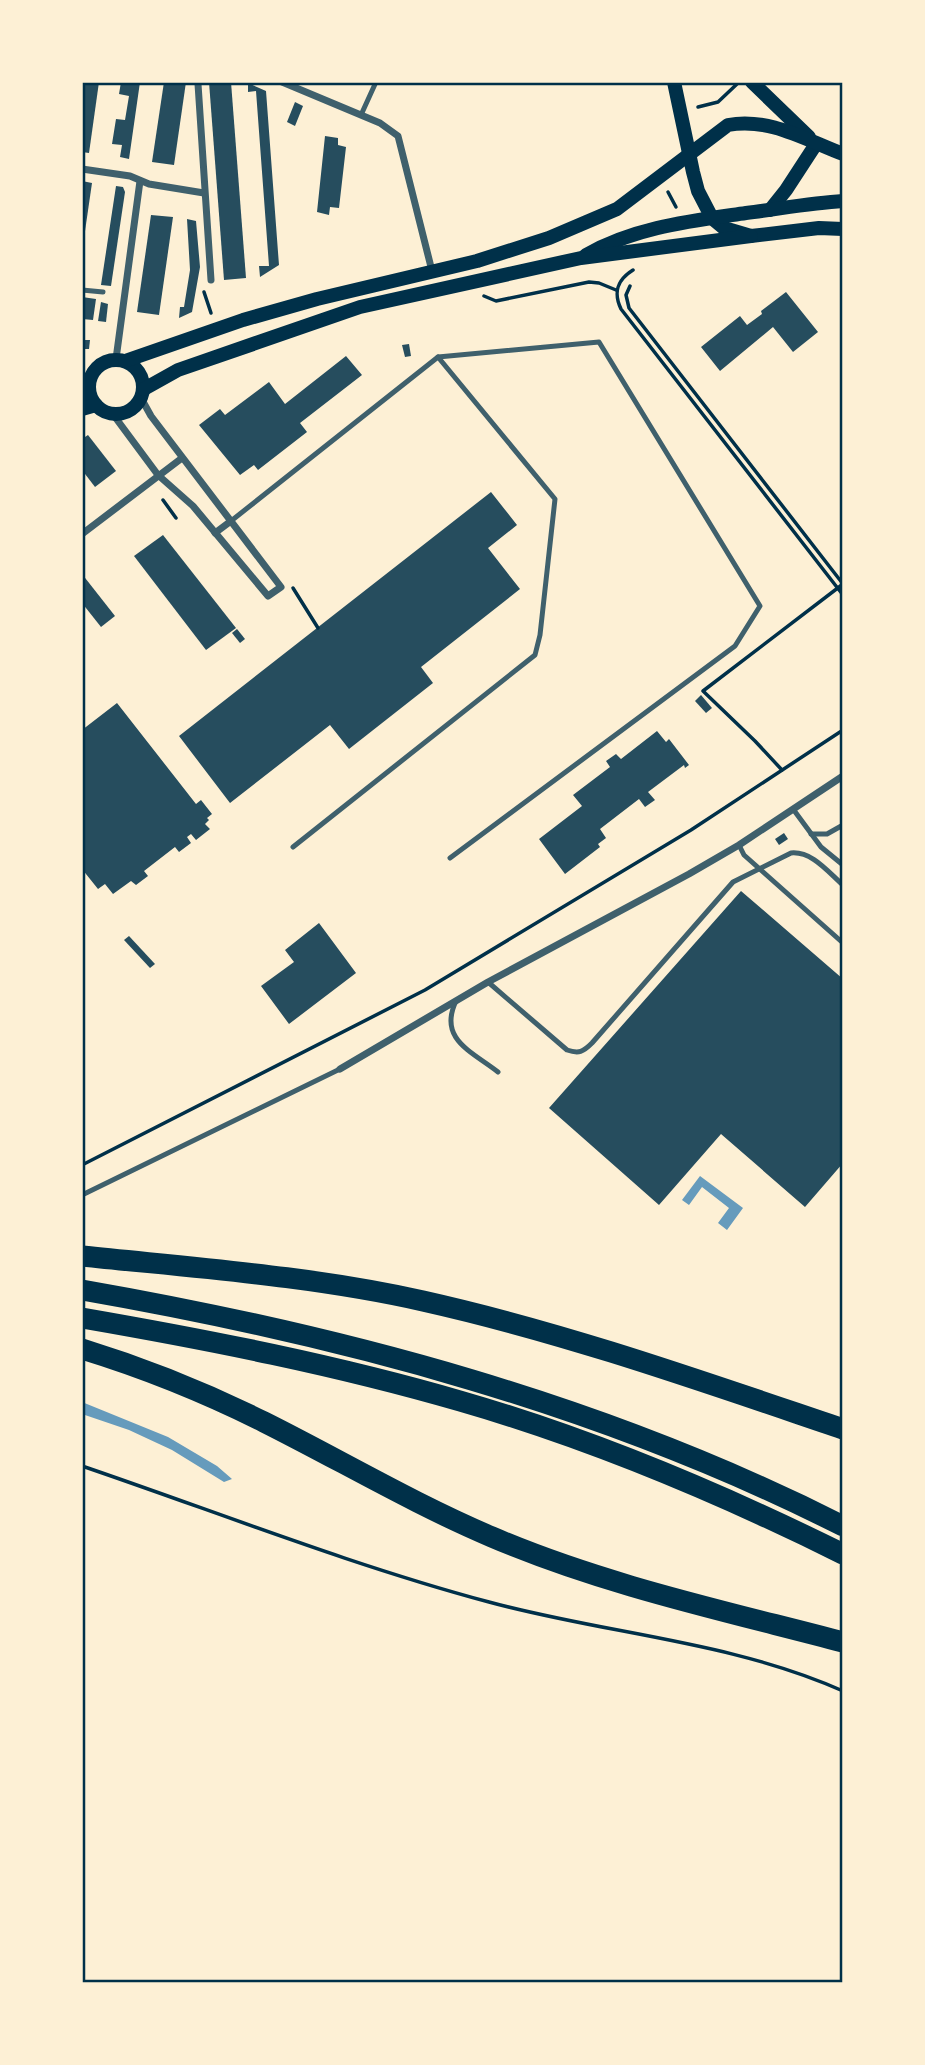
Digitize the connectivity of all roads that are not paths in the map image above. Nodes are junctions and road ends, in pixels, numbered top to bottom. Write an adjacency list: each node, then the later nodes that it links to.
1 (282, 82): 6 (street)
2 (376, 82): 6 (lane)
3 (674, 82): 8 (main road)
4 (752, 82): 7 (main road)
5 (198, 84): 13 (street)
6 (361, 115): 20 (street)
7 (816, 144): 8 (main road); 9 (main road); 10 (main road); 15 (main road)
8 (688, 153): 16 (main road); 20 (main road)
9 (843, 153)
10 (843, 162)
11 (82, 169): 12 (street)
12 (140, 181): 13 (street); 26 (street)
13 (204, 193): 21 (street)
14 (843, 201): 15 (main road)
15 (769, 210): 16 (main road)
16 (712, 218): 18 (main road); 19 (main road)
17 (843, 229): 18 (main road)
18 (751, 236): 19 (main road)
19 (581, 258): 24 (main road)
20 (432, 271): 24 (main road); 26 (main road)
21 (211, 280)
22 (82, 289): 23 (lane)
23 (103, 292)
24 (360, 307): 28 (main road)
25 (438, 357): 33 (lane); 41 (lane); 42 (lane)
26 (120, 360): 27 (main road); 28 (main road)
27 (85, 388): 29 (main road)
28 (143, 393): 30 (main road); 31 (street)
29 (89, 407): 30 (main road)
30 (112, 413): 32 (street)
31 (182, 458): 32 (street); 33 (street)
32 (158, 475): 34 (street); 35 (street)
33 (231, 521): 34 (street); 34 (street)
34 (215, 533)
35 (82, 534)
36 (843, 776): 37 (street)
37 (793, 809): 39 (lane); 40 (street)
38 (843, 825): 39 (lane)
39 (811, 834): 43 (lane)
40 (739, 845): 44 (lane); 47 (street)
41 (293, 847)
42 (450, 858)
43 (843, 865)
44 (759, 869): 45 (lane); 46 (lane); 47 (lane)
45 (843, 885)
46 (843, 943)
47 (488, 982): 48 (street)
48 (456, 1001): 49 (street); 50 (lane)
49 (340, 1069): 51 (lane)
50 (498, 1072)
51 (82, 1195)
52 (82, 1256): 56 (highway)
53 (82, 1290): 57 (highway)
54 (82, 1318): 58 (highway)
55 (82, 1349): 59 (highway)
56 (843, 1429)
57 (843, 1526)
58 (843, 1554)
59 (843, 1642)

